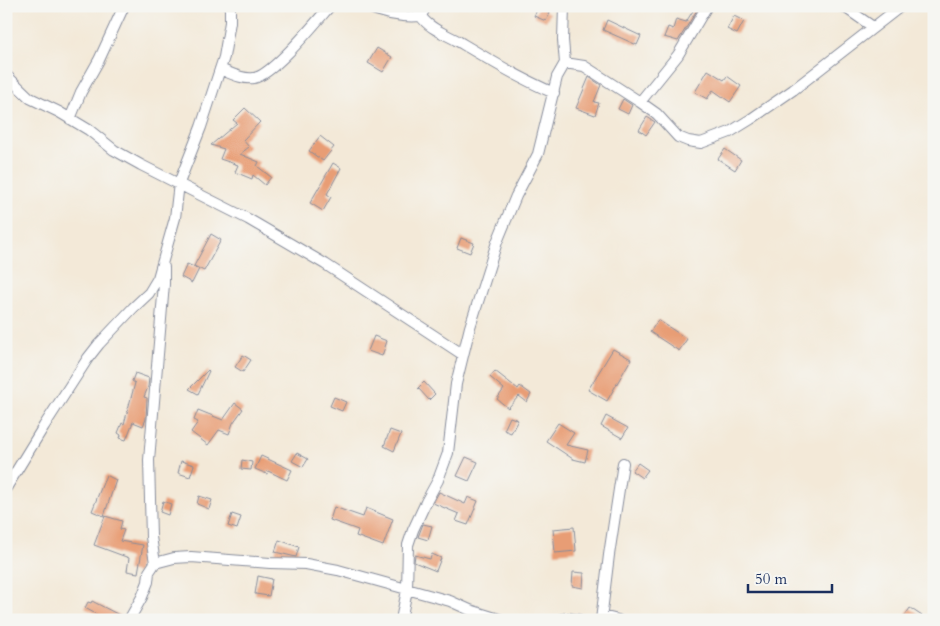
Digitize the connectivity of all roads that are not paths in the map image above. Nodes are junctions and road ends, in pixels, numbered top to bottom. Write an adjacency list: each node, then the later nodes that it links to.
1 (124, 6): 17 (street)
2 (230, 6): 13 (street)
3 (330, 6): 13 (street)
4 (365, 6): 10 (street)
5 (426, 6): 10 (street)
6 (564, 6): 12 (street)
7 (707, 6): 16 (street)
8 (843, 6): 11 (street)
9 (901, 6): 11 (street)
10 (421, 16): 15 (street)
11 (873, 27): 16 (street)
12 (565, 63): 15 (street); 16 (street)
13 (220, 68): 18 (street)
14 (6, 75): 17 (street)
15 (554, 93): 20 (street)
16 (640, 102)
17 (70, 119): 18 (street)
18 (179, 183): 19 (street); 20 (street)
19 (163, 259): 22 (street); 23 (street)
20 (462, 354): 24 (street)
21 (624, 463): 25 (street)
22 (6, 488)
23 (154, 563): 24 (street); 26 (street)
24 (407, 590): 27 (street); 28 (street)
25 (600, 618): 31 (street)
26 (129, 620)
27 (401, 620)
28 (502, 620)
29 (558, 620): 30 (street)
30 (579, 620)
31 (618, 620)

